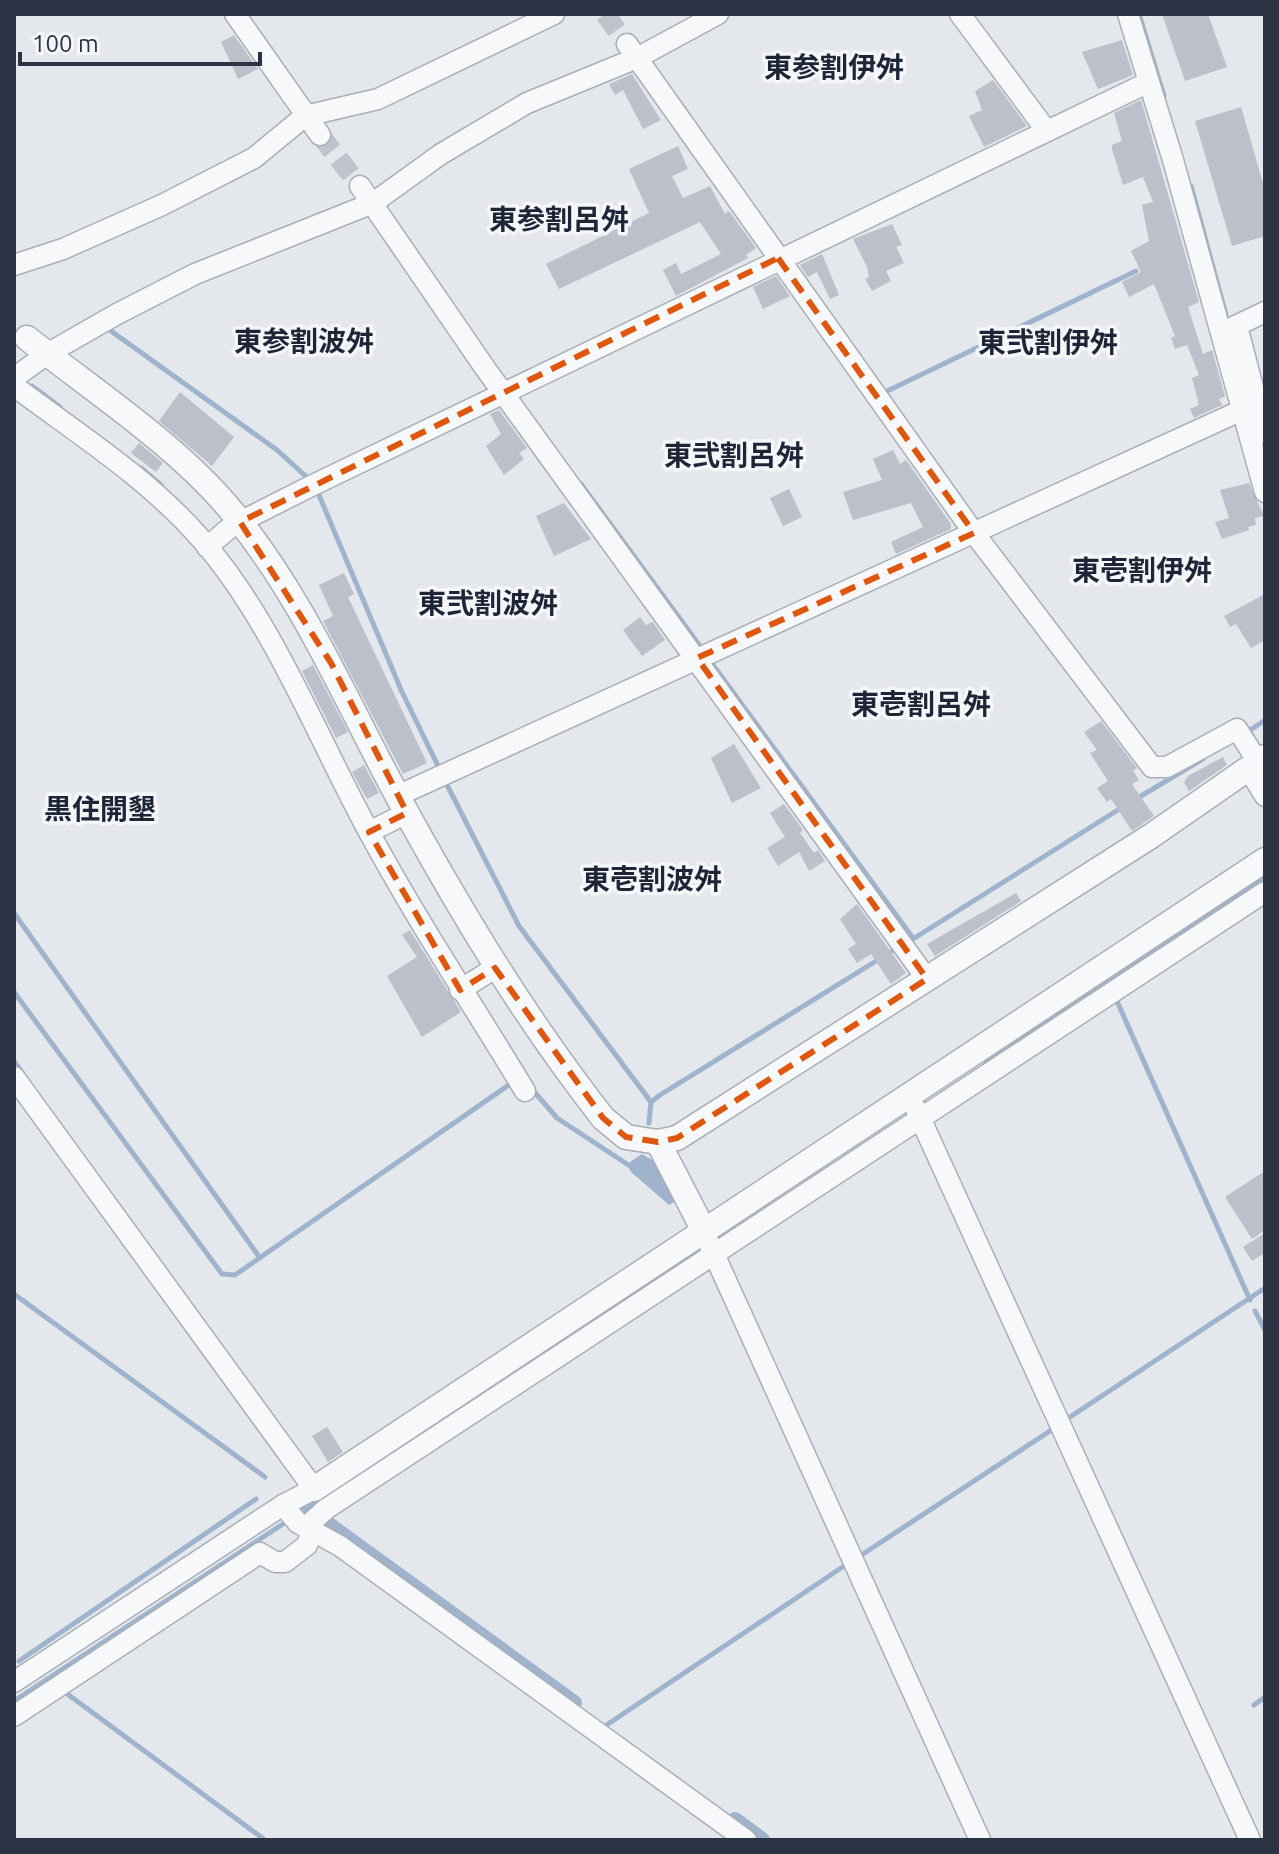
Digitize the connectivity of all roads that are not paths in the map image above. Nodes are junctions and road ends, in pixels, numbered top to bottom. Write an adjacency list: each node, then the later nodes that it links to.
1 (235, 14): 8 (street)
2 (554, 14): 8 (street)
3 (718, 14): 6 (street)
4 (960, 14): 9 (street)
5 (1128, 14): 7 (street)
6 (632, 51): 12 (street); 13 (street)
7 (1149, 82): 9 (street); 16 (street)
8 (305, 116): 10 (street); 14 (street)
9 (1046, 130): 13 (street)
10 (320, 135)
11 (360, 186): 12 (street)
12 (373, 203): 18 (street); 21 (street)
13 (782, 256): 21 (street); 26 (street)
14 (14, 265)
15 (1265, 312): 16 (street)
16 (1228, 330): 22 (street); 23 (street)
17 (27, 338): 18 (street)
18 (47, 354): 19 (street); 25 (street)
19 (14, 378)
20 (14, 386): 27 (street)
21 (508, 392): 25 (street); 28 (street)
22 (1240, 411): 24 (street); 26 (street)
23 (1265, 434)
24 (1265, 492)
25 (240, 522): 27 (street); 31 (street)
26 (978, 531): 28 (street); 29 (street)
27 (212, 543): 32 (street)
28 (703, 654): 31 (street); 36 (street)
29 (1257, 763): 30 (street); 36 (street)
30 (1265, 796)
31 (402, 804): 32 (street); 35 (street)
32 (375, 830): 37 (street)
33 (1265, 860): 40 (street)
34 (1265, 892): 40 (street)
35 (495, 968): 37 (street); 41 (street)
36 (927, 979): 41 (street)
37 (465, 987): 39 (street)
38 (14, 1077): 43 (street)
39 (520, 1083)
40 (915, 1113): 42 (street); 49 (street)
41 (658, 1142): 42 (street)
42 (709, 1243): 43 (street); 44 (street); 48 (street)
43 (314, 1489): 44 (street)
44 (304, 1519): 45 (street); 45 (street); 47 (street)
45 (28, 1687): 46 (street)
46 (14, 1716)
47 (746, 1840)
48 (980, 1840)
49 (1250, 1840)

